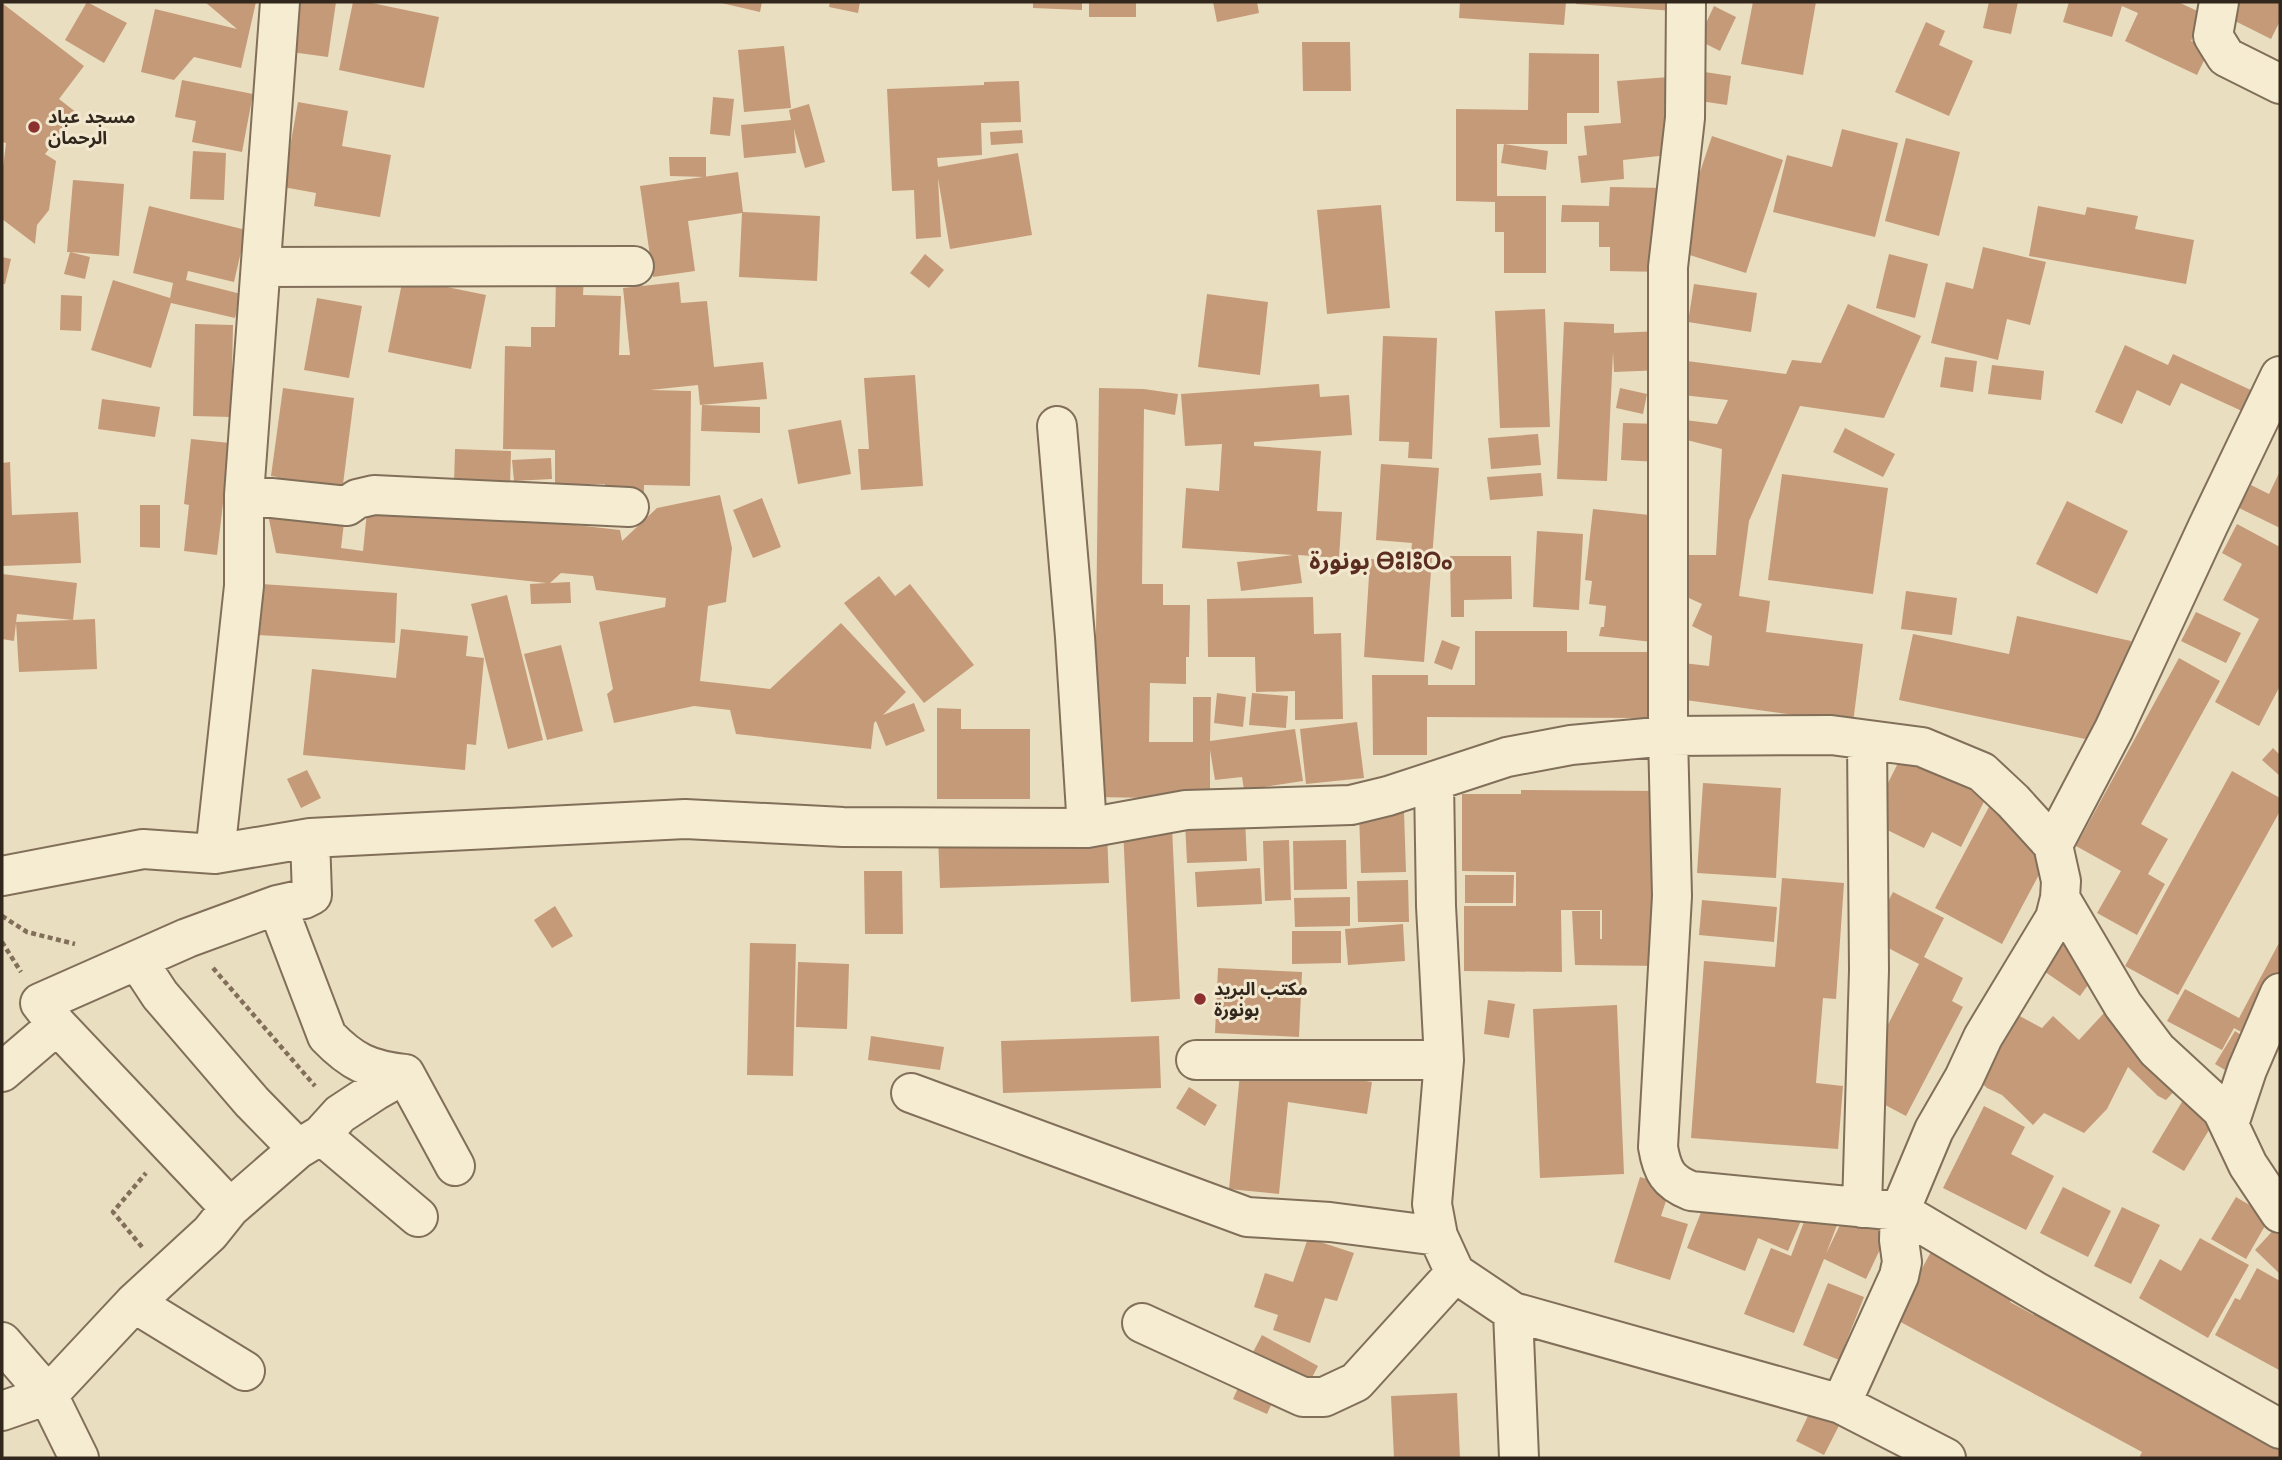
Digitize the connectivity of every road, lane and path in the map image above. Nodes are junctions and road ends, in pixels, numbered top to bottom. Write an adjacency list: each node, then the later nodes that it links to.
1 (280, 2): 6 (street)
2 (1686, 2): 11 (street)
3 (2219, 2): 4 (street)
4 (2280, 84)
5 (634, 266): 6 (street)
6 (262, 267): 9 (street)
7 (2280, 376): 16 (street)
8 (1057, 426): 14 (street)
9 (244, 495): 10 (street); 17 (street)
10 (629, 507)
11 (1668, 736): 12 (street); 13 (street); 37 (street)
12 (1867, 740): 16 (street); 37 (street)
13 (1434, 781): 14 (street); 28 (street)
14 (1087, 828): 15 (street)
15 (310, 838): 17 (street); 20 (street)
16 (2053, 845): 19 (street)
17 (215, 854): 18 (street)
18 (2, 876)
19 (2060, 898): 32 (street); 38 (street)
20 (277, 905): 22 (street); 30 (street)
21 (2, 916): 23 (path)
22 (187, 938): 24 (street); 33 (path)
23 (76, 944)
24 (137, 960): 26 (street); 33 (street)
25 (2280, 993): 32 (street)
26 (57, 1025): 29 (street); 34 (street)
27 (1196, 1060): 28 (street)
28 (1444, 1060): 41 (street)
29 (2, 1072)
30 (405, 1074): 33 (street); 35 (street)
31 (911, 1093): 41 (street)
32 (2229, 1124): 39 (street)
33 (320, 1133): 36 (street); 40 (street)
34 (171, 1144): 36 (street); 43 (path)
35 (455, 1166)
36 (229, 1208): 43 (street)
37 (1862, 1208): 38 (street)
38 (1900, 1211): 50 (street); 52 (street)
39 (2280, 1213)
40 (418, 1217)
41 (1438, 1236): 42 (street)
42 (1455, 1273): 45 (street); 46 (street)
43 (165, 1274): 44 (street)
44 (134, 1303): 48 (street); 49 (street)
45 (1513, 1312): 50 (street); 54 (street)
46 (1142, 1323)
47 (2, 1342): 49 (street)
48 (245, 1371)
49 (48, 1395): 51 (street); 53 (street)
50 (1841, 1404): 55 (street)
51 (2, 1411)
52 (2280, 1429)
53 (79, 1458)
54 (1519, 1458)
55 (1946, 1458)

